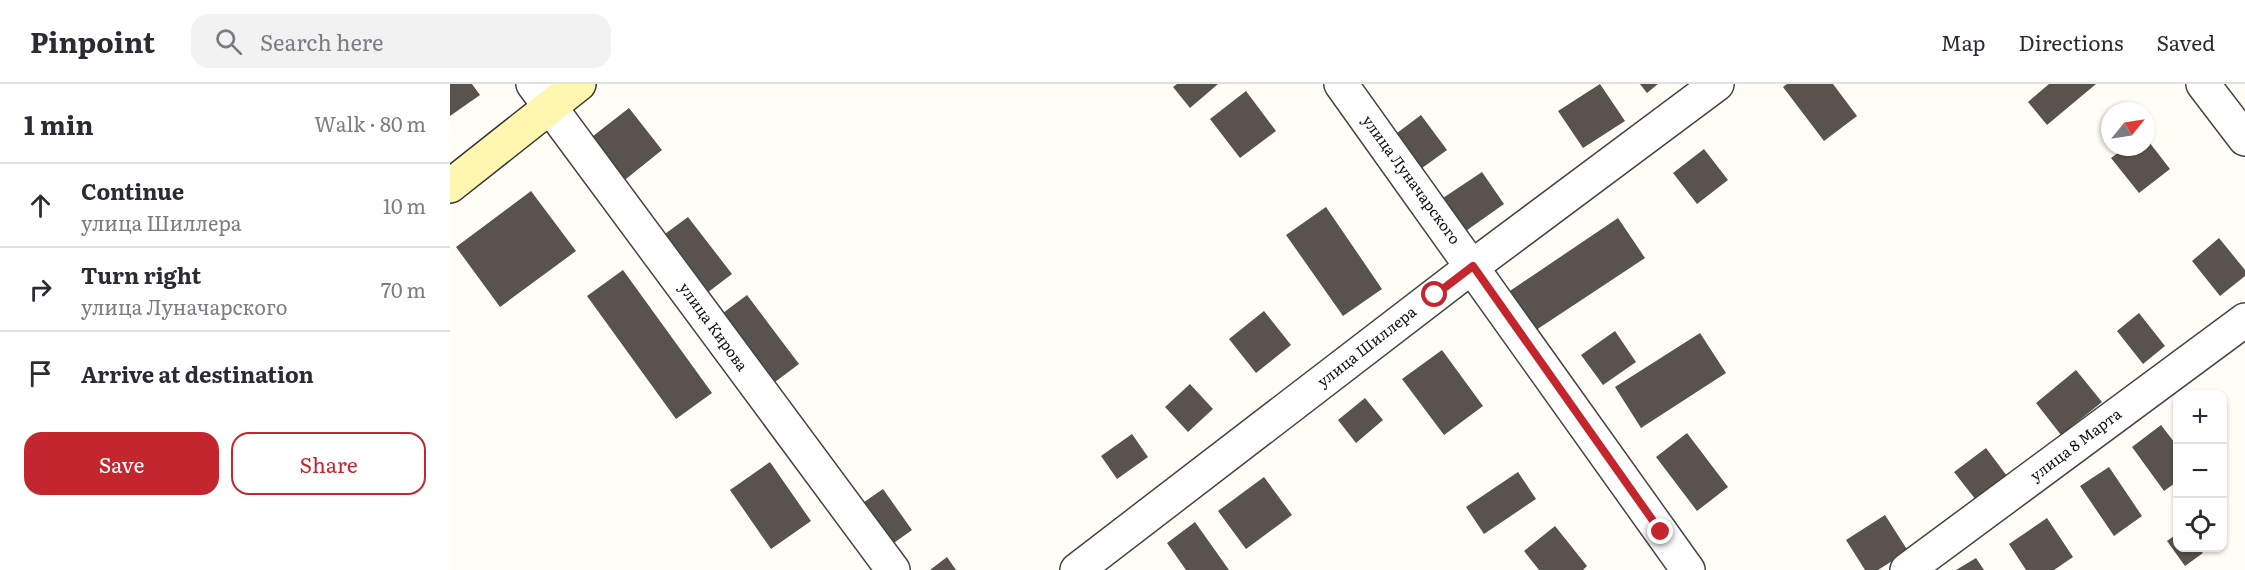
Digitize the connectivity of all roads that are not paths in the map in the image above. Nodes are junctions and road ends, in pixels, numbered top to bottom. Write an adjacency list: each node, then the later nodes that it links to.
1 (579, 84): 5 (street)
2 (1341, 84): 8 (street, улица Луначарского)
3 (1717, 84): 8 (street, улица Шиллера)
4 (2203, 84): 6 (street)
5 (542, 95): 7 (street); 10 (street, улица Кирова)
6 (2245, 139)
7 (450, 186)
8 (1473, 266): 11 (street, улица Шиллера); 12 (street, улица Луначарского)
9 (2245, 320): 13 (street, улица 8 Марта)
10 (893, 570)
11 (1077, 570)
12 (1688, 570)
13 (1907, 570)

